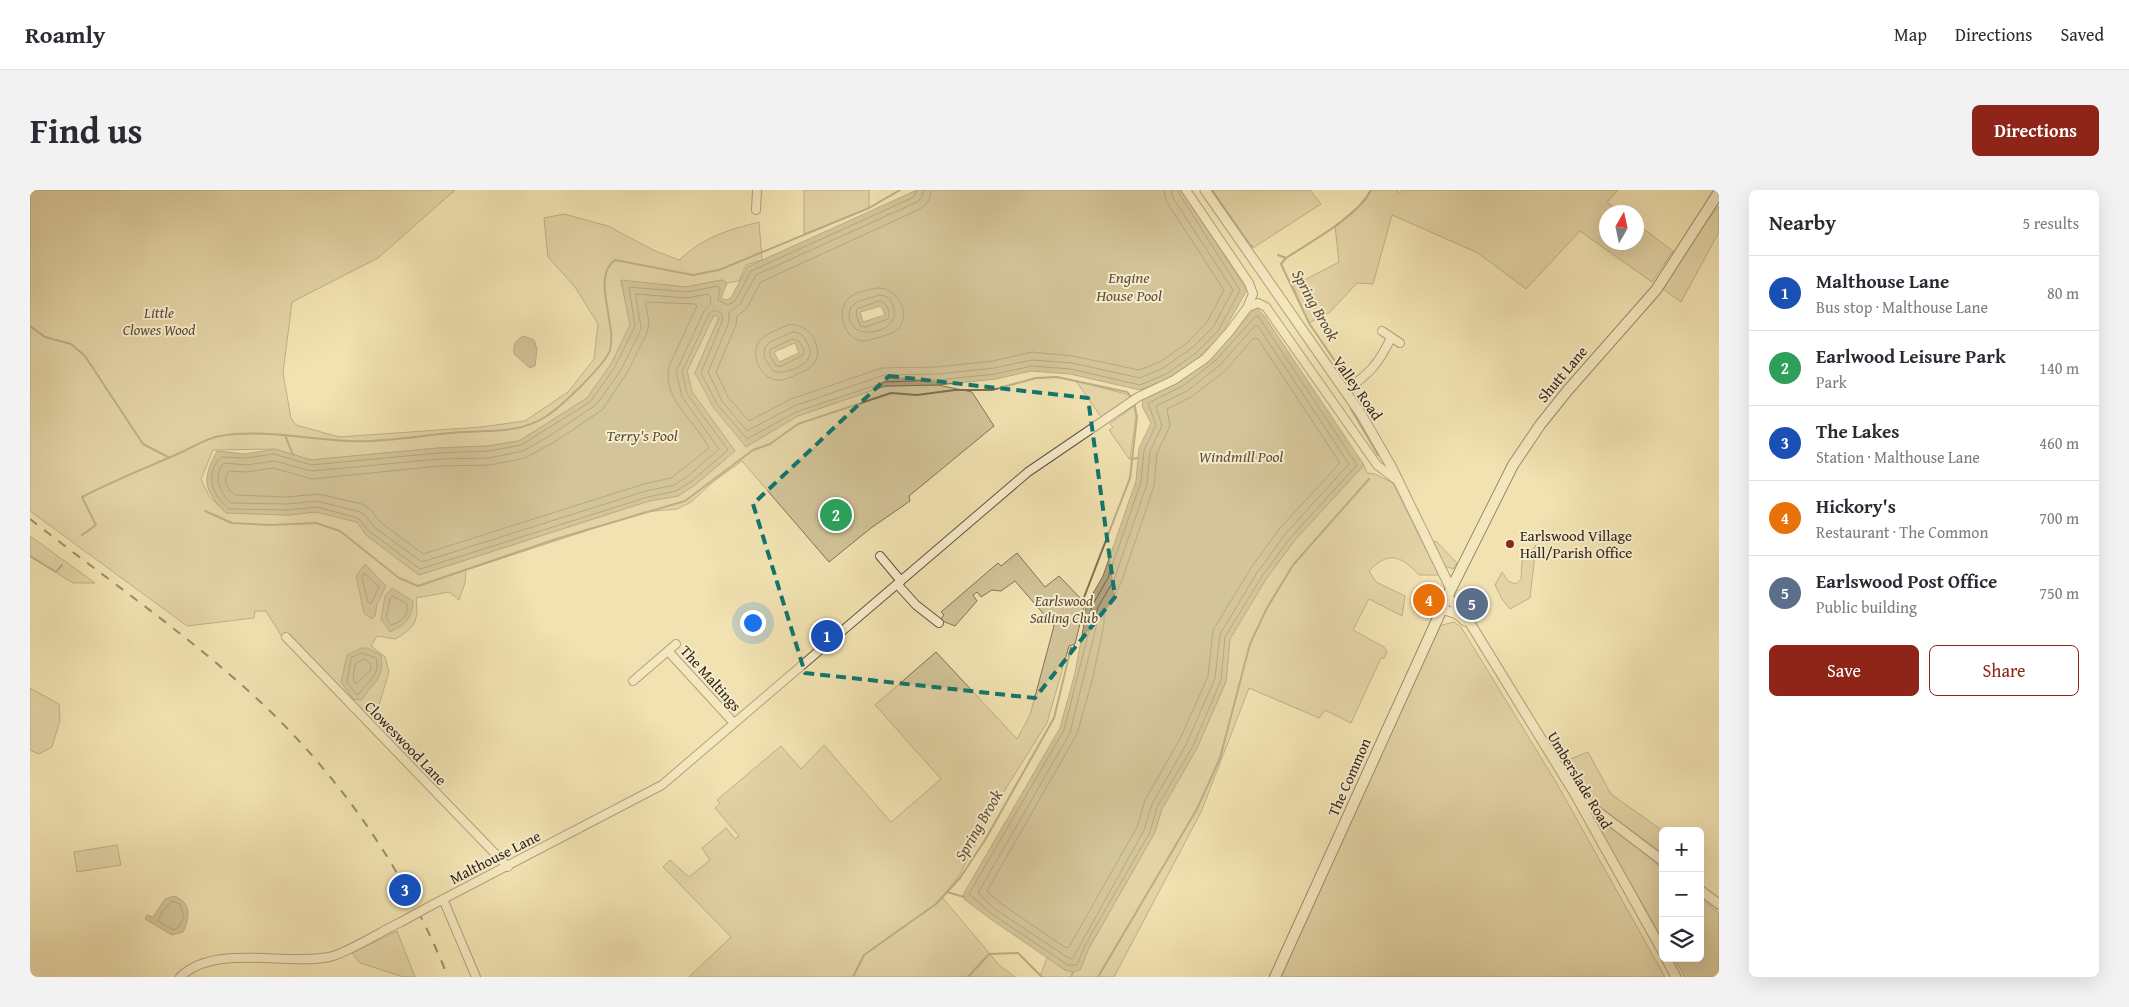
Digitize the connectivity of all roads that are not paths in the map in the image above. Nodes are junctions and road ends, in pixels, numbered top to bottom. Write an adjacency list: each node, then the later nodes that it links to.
1 (757, 190): 5 (street)
2 (1186, 190): 6 (street)
3 (1205, 190): 10 (street, Valley Road)
4 (1719, 192): 14 (main road, Shutt Lane)
5 (756, 210)
6 (1246, 308): 11 (street); 13 (street, Malthouse Lane)
7 (1382, 331): 8 (street)
8 (1391, 338): 9 (street); 10 (street)
9 (1400, 343)
10 (1345, 392): 11 (street, Valley Road)
11 (1398, 480): 14 (street, Valley Road)
12 (880, 556): 13 (street)
13 (899, 583): 16 (street); 22 (street, Malthouse Lane)
14 (1449, 593): 15 (main road, The Common); 17 (street, Umberslade Road)
15 (1442, 609): 17 (street, Umberslade Road); 33 (main road, The Common)
16 (938, 623)
17 (1470, 624): 23 (street, Umberslade Road)
18 (286, 637): 25 (street, Cloweswood Lane)
19 (676, 644): 20 (street, The Maltings)
20 (668, 651): 21 (street, The Maltings); 22 (street, The Maltings)
21 (633, 681)
22 (734, 723): 25 (street, Malthouse Lane)
23 (1575, 794): 24 (street); 29 (street, Umberslade Road)
24 (1659, 858)
25 (508, 867): 27 (street, Malthouse Lane)
26 (1704, 893): 28 (street)
27 (443, 899): 31 (street, Malthouse Lane, bridge); 32 (street)
28 (1719, 904)
29 (1659, 945)
30 (1668, 962): 34 (street)
31 (180, 977)
32 (476, 977)
33 (1275, 977)
34 (1676, 977)

